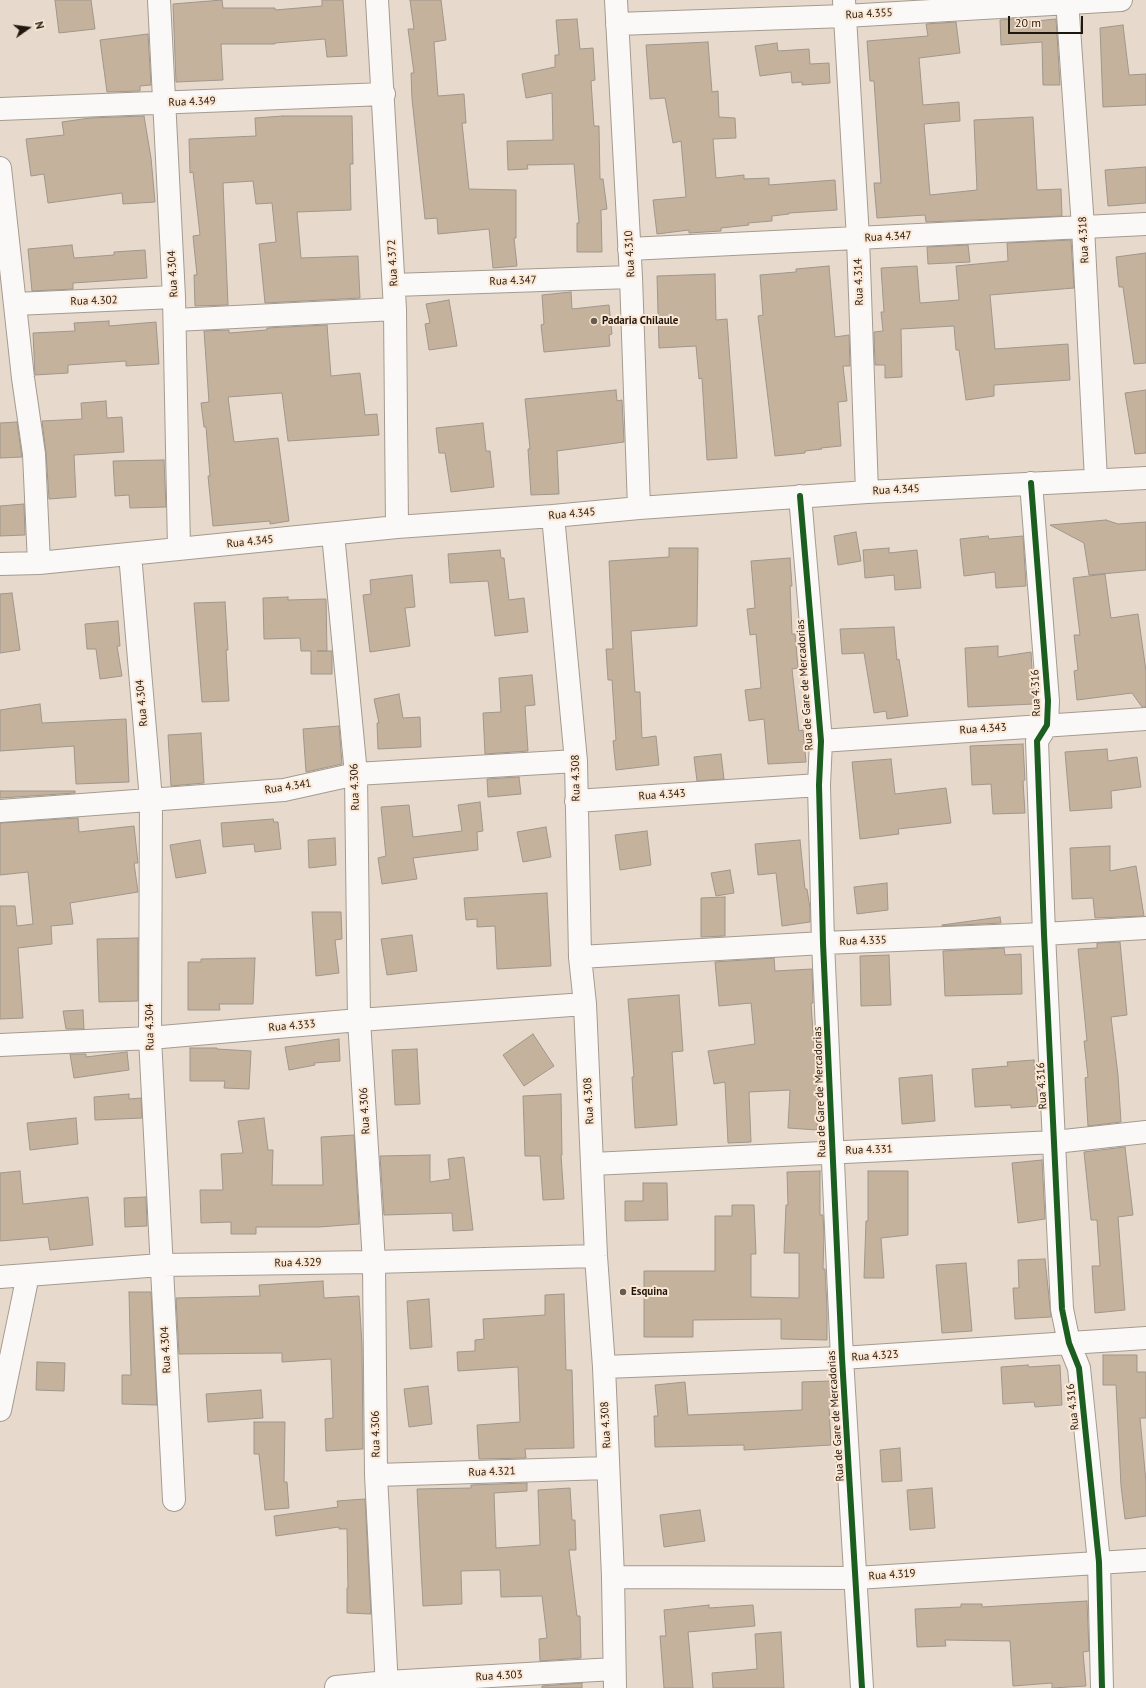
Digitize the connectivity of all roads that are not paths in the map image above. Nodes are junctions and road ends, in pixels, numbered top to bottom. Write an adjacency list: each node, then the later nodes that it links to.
1 (158, 0): 9 (street, Rua 4.304)
2 (377, 0): 8 (street, Rua 4.372)
3 (616, 0): 7 (street, Rua 4.310)
4 (1121, 0): 5 (street, Rua 4.355)
5 (1067, 1): 6 (street, Rua 4.355); 13 (street, Rua 4.318)
6 (844, 8): 7 (street, Rua 4.355); 14 (street, Rua 4.314)
7 (617, 24): 15 (street, Rua 4.310)
8 (384, 94): 9 (street, Rua 4.349); 17 (street, Rua 4.372)
9 (164, 103): 10 (street, Rua 4.349); 18 (street, Rua 4.304)
10 (0, 108)
11 (0, 168): 19 (street)
12 (1146, 224): 13 (street, Rua 4.347)
13 (1083, 227): 14 (street, Rua 4.347); 23 (street, Rua 4.318)
14 (858, 238): 15 (street, Rua 4.347); 25 (street, Rua 4.314)
15 (629, 250): 16 (street, Rua 4.310)
16 (631, 277): 17 (street, Rua 4.347); 27 (street, Rua 4.310)
17 (394, 285): 20 (street, Rua 4.372)
18 (174, 297): 19 (street, Rua 4.302); 21 (street, Rua 4.304)
19 (15, 304): 33 (street)
20 (395, 309): 21 (street); 29 (street, Rua 4.372)
21 (174, 320): 31 (street, Rua 4.304)
22 (1146, 478): 23 (street, Rua 4.345)
23 (1096, 480): 24 (street, Rua 4.345)
24 (1031, 483): 25 (street, Rua 4.345); 36 (street, Rua 4.316)
25 (867, 492): 26 (street, Rua 4.345)
26 (800, 496): 27 (street, Rua 4.345); 37 (street, Rua de Gare de Mercadorias)
27 (639, 508): 28 (street, Rua 4.345)
28 (554, 516): 29 (street, Rua 4.345); 38 (street, Rua 4.308)
29 (397, 527): 30 (street, Rua 4.345)
30 (333, 534): 31 (street, Rua 4.345); 39 (street, Rua 4.306)
31 (179, 549): 32 (street, Rua 4.345)
32 (130, 554): 33 (street, Rua 4.345); 41 (street, Rua 4.304)
33 (39, 563): 34 (street, Rua 4.345)
34 (0, 564)
35 (1146, 718): 36 (street, Rua 4.343)
36 (1047, 725): 37 (street, Rua 4.343); 45 (street, Rua 4.316)
37 (821, 741): 40 (street, Rua de Gare de Mercadorias)
38 (576, 761): 39 (street, Rua 4.341); 42 (street, Rua 4.308)
39 (356, 774): 41 (street, Rua 4.341); 49 (street, Rua 4.306)
40 (819, 785): 42 (street, Rua 4.343); 46 (street, Rua de Gare de Mercadorias)
41 (151, 800): 43 (street, Rua 4.341); 50 (street, Rua 4.304)
42 (576, 801): 47 (street, Rua 4.308)
43 (0, 811)
44 (1146, 928): 45 (street, Rua 4.335)
45 (1044, 934): 46 (street, Rua 4.335); 53 (street, Rua 4.316)
46 (823, 943): 47 (street, Rua 4.335); 54 (street, Rua de Gare de Mercadorias)
47 (580, 957): 48 (street, Rua 4.308)
48 (585, 1004): 49 (street, Rua 4.333); 55 (street, Rua 4.308)
49 (359, 1020): 50 (street, Rua 4.333); 57 (street, Rua 4.306)
50 (150, 1038): 51 (street, Rua 4.333); 58 (street, Rua 4.304)
51 (0, 1045)
52 (1146, 1132): 53 (street, Rua 4.331)
53 (1055, 1142): 54 (street, Rua 4.331); 62 (street, Rua 4.316)
54 (832, 1151): 55 (street, Rua 4.331); 63 (street, Rua de Gare de Mercadorias)
55 (592, 1164): 56 (street, Rua 4.308)
56 (596, 1256): 57 (street, Rua 4.329); 64 (street, Rua 4.308)
57 (374, 1262): 58 (street, Rua 4.329); 67 (street, Rua 4.306)
58 (161, 1265): 59 (street, Rua 4.329); 68 (street, Rua 4.304)
59 (28, 1275): 60 (street, Rua 4.329); 65 (street)
60 (0, 1277)
61 (1146, 1338): 62 (street, Rua 4.323)
62 (1070, 1343): 63 (street, Rua 4.323); 70 (street, Rua 4.316)
63 (842, 1358): 64 (street, Rua 4.323); 72 (street, Rua de Gare de Mercadorias)
64 (604, 1368): 66 (street, Rua 4.308)
65 (0, 1410)
66 (608, 1468): 67 (street, Rua 4.321); 71 (street, Rua 4.308)
67 (376, 1475): 74 (street, Rua 4.306)
68 (174, 1500)
69 (1146, 1560): 70 (street, Rua 4.319)
70 (1099, 1562): 72 (street, Rua 4.319); 77 (street, Rua 4.316)
71 (613, 1577): 72 (street, Rua 4.319); 73 (street, Rua 4.308)
72 (856, 1578): 76 (street, Rua de Gare de Mercadorias)
73 (615, 1679): 74 (street, Rua 4.303)
74 (387, 1685): 75 (street, Rua 4.303)
75 (336, 1687)
76 (862, 1688)
77 (1102, 1688)

